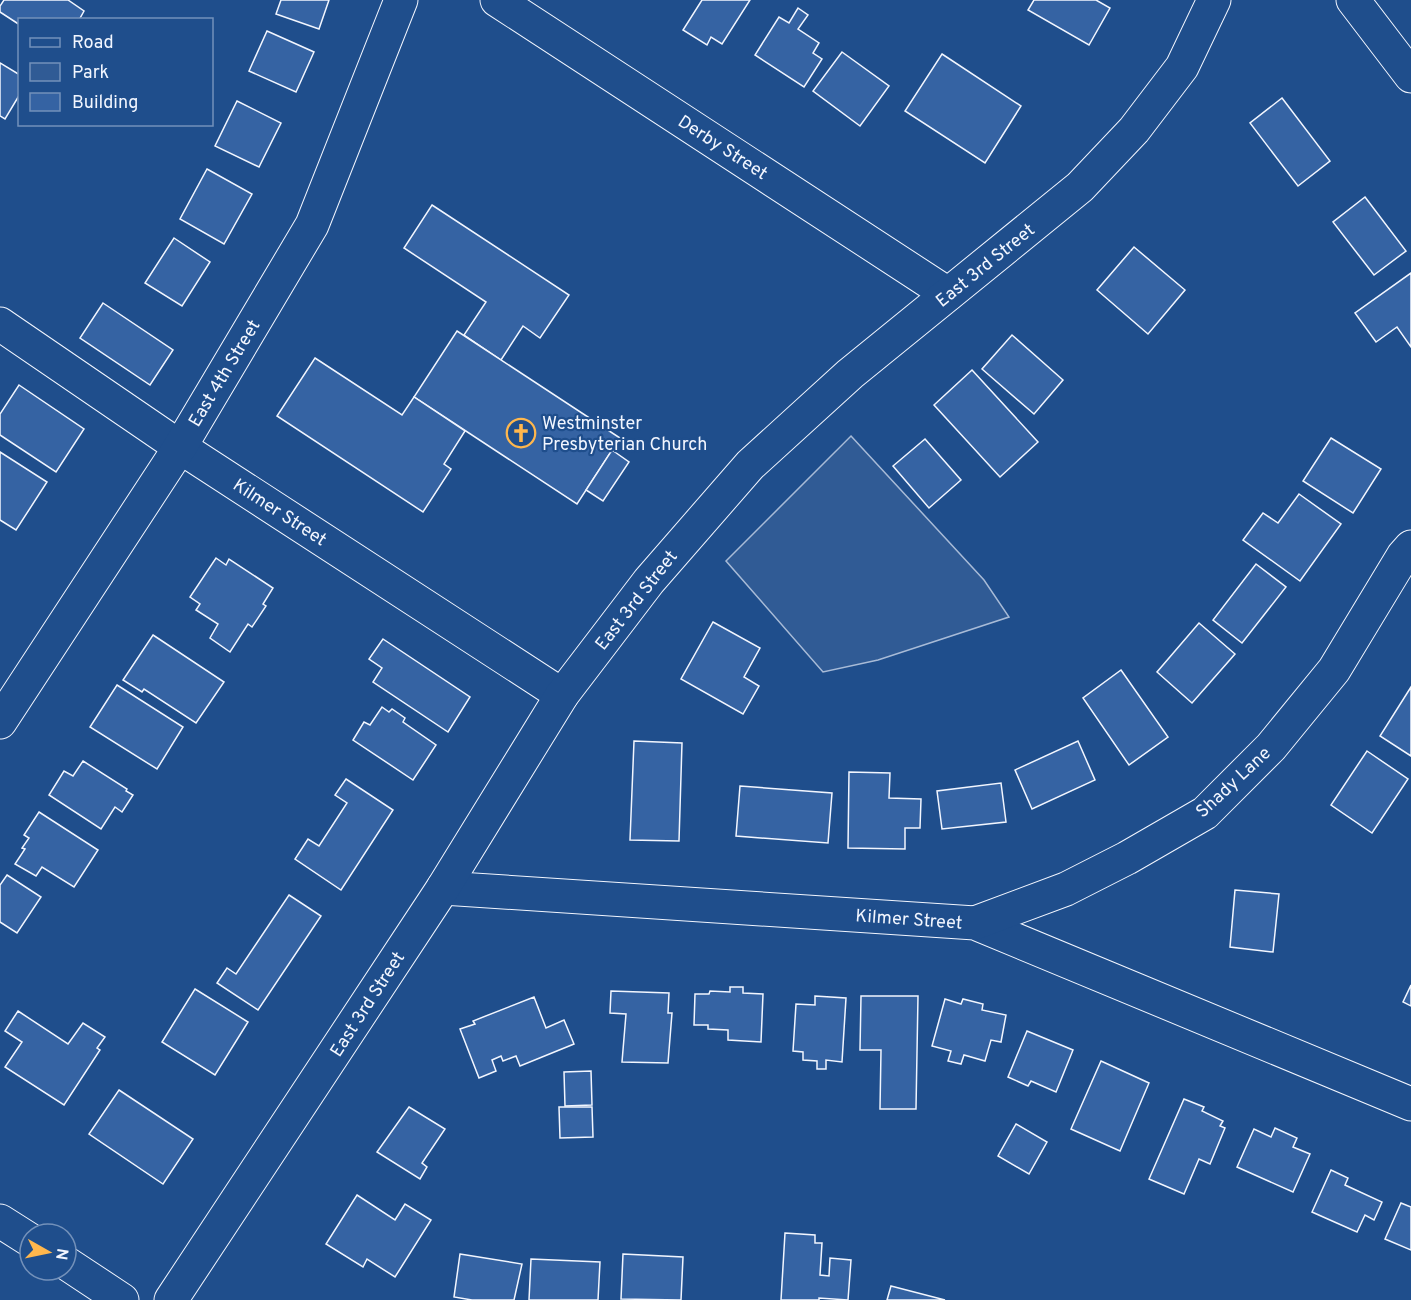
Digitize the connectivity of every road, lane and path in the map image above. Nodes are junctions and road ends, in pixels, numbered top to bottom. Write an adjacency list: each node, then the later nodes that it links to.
1 (401, 0): 8 (street, East 4th Street)
2 (497, 0): 6 (street, Derby Street)
3 (1214, 0): 6 (street, East 3rd Street)
4 (1353, 0): 5 (street)
5 (1411, 76)
6 (948, 294): 10 (street, East 3rd Street)
7 (0, 324): 8 (street, Kilmer Street)
8 (180, 447): 10 (street, Kilmer Street); 11 (street, East 4th Street)
9 (1411, 547): 13 (street, Shady Lane)
10 (562, 695): 12 (street, East 3rd Street)
11 (0, 722)
12 (443, 888): 13 (street, Kilmer Street); 19 (street, East 3rd Street)
13 (975, 923): 14 (street, Kilmer Street)
14 (1411, 1104)
15 (0, 1221): 16 (street)
16 (18, 1232)
17 (78, 1271): 18 (street)
18 (122, 1300)
19 (171, 1300)

